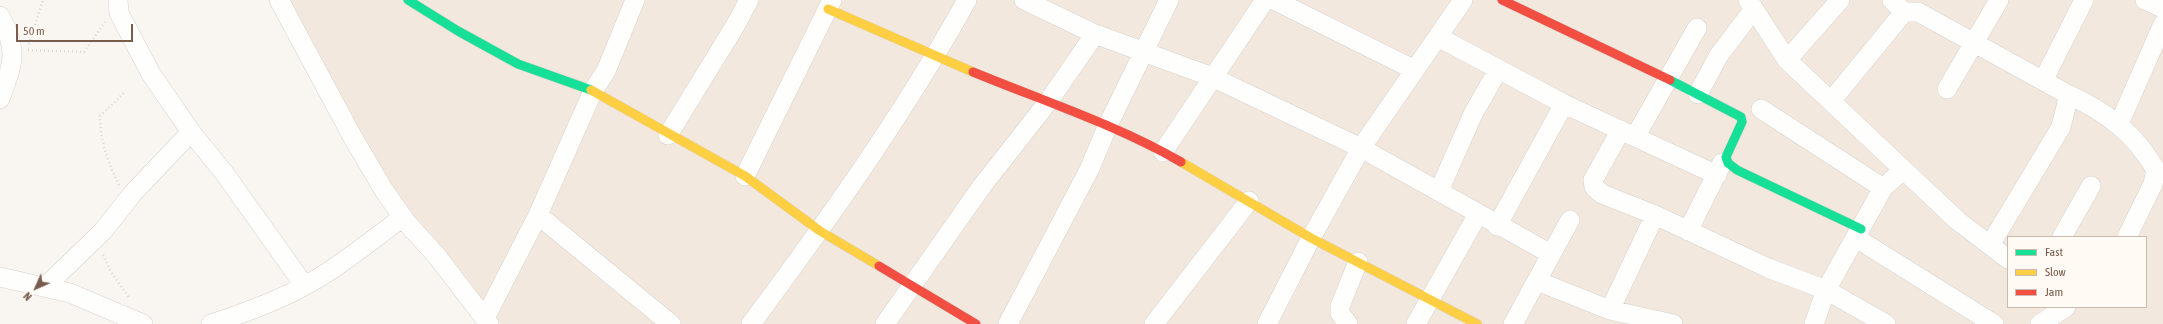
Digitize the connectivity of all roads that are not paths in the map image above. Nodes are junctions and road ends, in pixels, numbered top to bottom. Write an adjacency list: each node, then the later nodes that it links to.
1 (102, 0): 21 (street)
2 (279, 0): 65 (street)
3 (408, 0): 37 (street)
4 (635, 0): 37 (street)
5 (749, 0): 48 (street)
6 (967, 0): 29 (street)
7 (1024, 0): 25 (street)
8 (1169, 0): 28 (street)
9 (1265, 0): 33 (street)
10 (1274, 0): 31 (street)
11 (1463, 0): 26 (street)
12 (1502, 0): 34 (street)
13 (1840, 0): 30 (street)
14 (1999, 0): 27 (street)
15 (2084, 0): 35 (street)
16 (2145, 0): 20 (street)
17 (1750, 3): 30 (street); 38 (street)
18 (830, 4): 29 (street); 56 (street)
19 (1898, 6): 27 (street); 41 (street)
20 (2163, 8)
21 (114, 11): 47 (street)
22 (0, 16): 40 (street)
23 (2163, 24): 45 (street)
24 (1697, 28): 34 (street)
25 (1095, 34): 28 (street); 42 (street)
26 (1438, 38): 31 (street); 32 (street)
27 (1974, 43): 35 (street); 36 (street)
28 (1143, 52): 33 (street); 46 (street)
29 (936, 56): 42 (street); 68 (street)
30 (1787, 60): 41 (street)
31 (1415, 70): 50 (street)
32 (1498, 70): 43 (street); 60 (street)
33 (1212, 77): 50 (street); 51 (street)
34 (1667, 78): 38 (street); 49 (street)
35 (2043, 81): 39 (street)
36 (1947, 88)
37 (594, 91): 48 (street); 62 (street)
38 (1698, 94): 52 (street)
39 (2069, 95): 45 (street); 74 (street)
40 (0, 99)
41 (1832, 100): 54 (street)
42 (1048, 102): 46 (street); 81 (street)
43 (1564, 104): 49 (street); 67 (street)
44 (1761, 109): 59 (street)
45 (2119, 124): 53 (street)
46 (1107, 127): 51 (street); 94 (street)
47 (191, 132): 80 (street); 82 (street)
48 (668, 134): 56 (street)
49 (1628, 134): 55 (street); 64 (street)
50 (1361, 148): 60 (street); 73 (street)
51 (1163, 152): 61 (street)
52 (1726, 157): 55 (street); 70 (street)
53 (2158, 162): 58 (street)
54 (1903, 170): 59 (street); 74 (street)
55 (1717, 175): 69 (street)
56 (745, 176): 68 (street)
57 (2092, 186): 71 (street)
58 (2158, 186): 72 (street)
59 (1883, 188): 70 (street)
60 (1439, 191): 63 (street)
61 (1249, 201): 73 (street); 95 (street)
62 (538, 214): 87 (street); 90 (street)
63 (1478, 214): 67 (street); 84 (street)
64 (1656, 215): 69 (street); 85 (street)
65 (403, 217): 80 (street); 87 (street)
66 (1570, 220): 75 (street)
67 (1497, 226): 75 (street)
68 (820, 231): 81 (street); 91 (street)
69 (1688, 231): 83 (street)
70 (1859, 233): 83 (street); 104 (street)
71 (2063, 236)
72 (2128, 236)
73 (1311, 238): 77 (street); 96 (street)
74 (1990, 245): 76 (street)
75 (1551, 254): 79 (street)
76 (2007, 258)
77 (1358, 262): 84 (street); 97 (street)
78 (1, 278): 82 (street)
79 (1537, 281): 85 (street); 100 (street)
80 (304, 285): 89 (street)
81 (913, 285): 92 (street); 93 (street)
82 (45, 287): 88 (street)
83 (1826, 290): 102 (street); 103 (street)
84 (1430, 299): 98 (street); 99 (street)
85 (1610, 310): 101 (street)
86 (2062, 313): 105 (street)
87 (487, 321)
88 (143, 324)
89 (211, 324)
90 (671, 324)
91 (751, 324)
92 (886, 324)
93 (976, 324)
94 (1008, 324)
95 (1154, 324)
96 (1267, 324)
97 (1348, 324)
98 (1416, 324)
99 (1477, 324)
100 (1513, 324)
101 (1673, 324)
102 (1814, 324)
103 (1886, 324)
104 (1994, 324)
105 (2040, 324)

